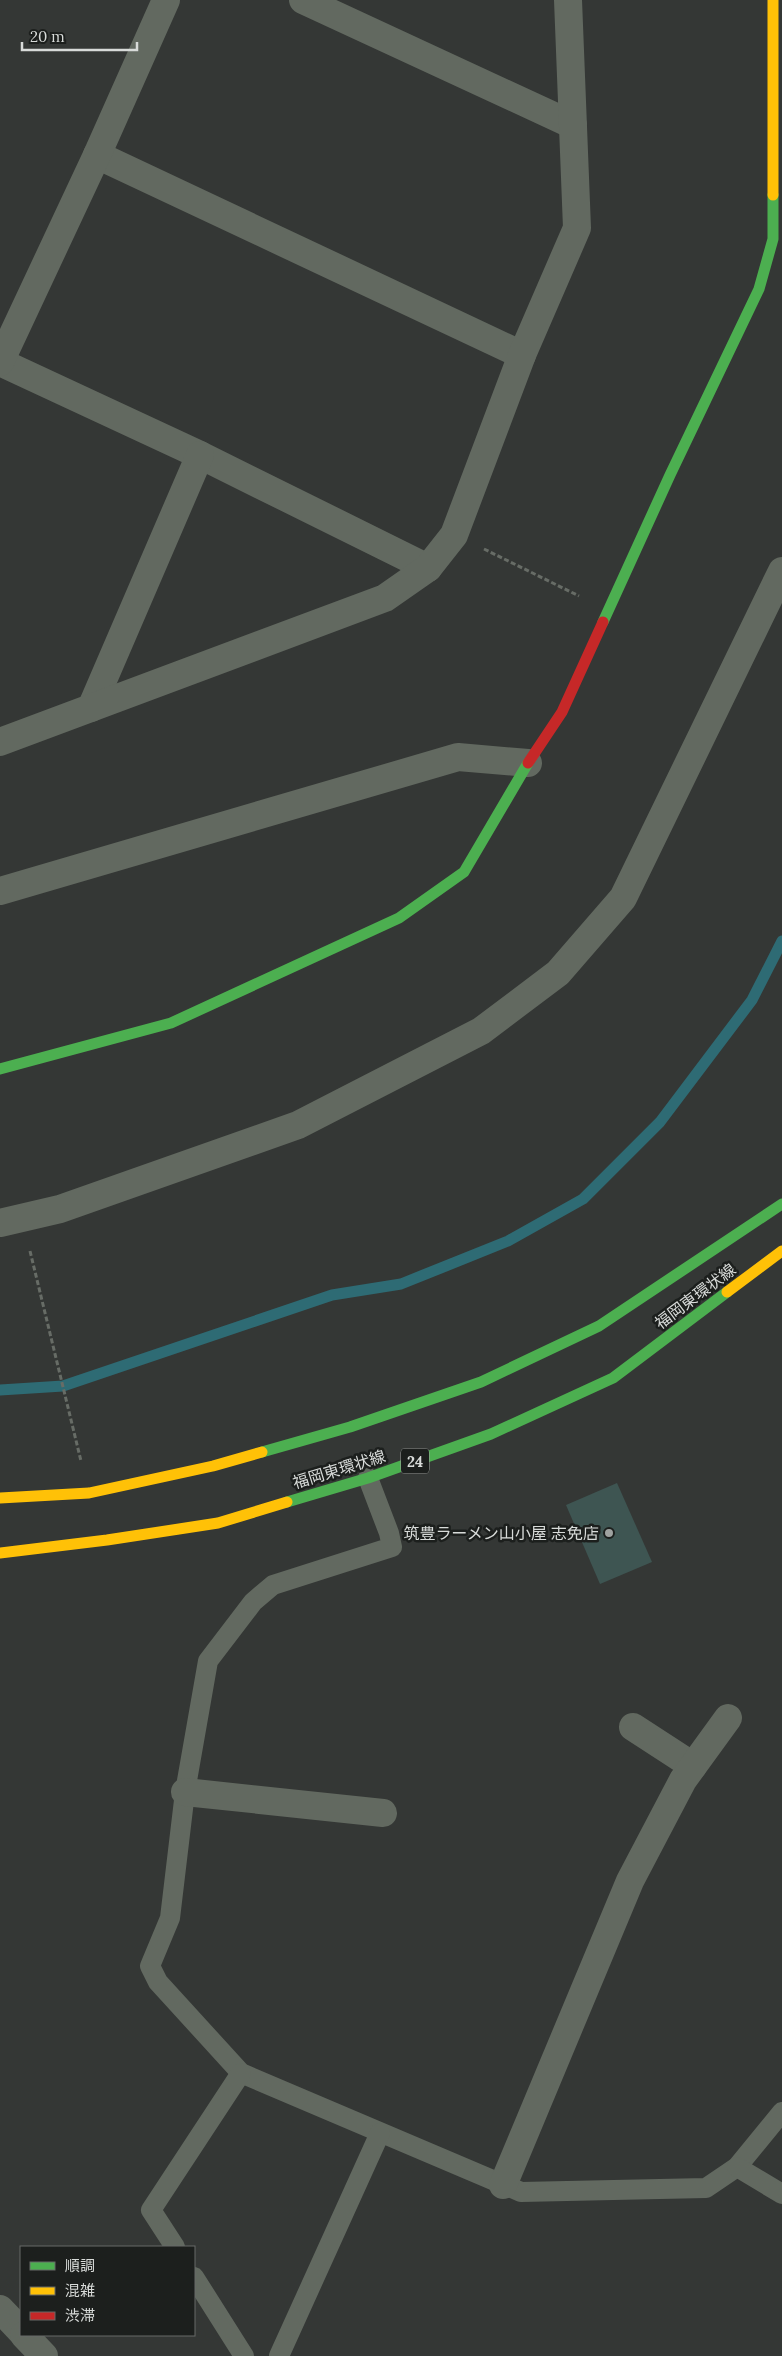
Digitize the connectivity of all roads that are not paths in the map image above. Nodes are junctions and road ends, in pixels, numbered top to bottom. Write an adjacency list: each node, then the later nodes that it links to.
1 (303, 0): 5 (street)
2 (568, 0): 5 (street)
3 (773, 0): 7 (main road)
4 (160, 2): 6 (street)
5 (573, 125): 8 (street)
6 (97, 155): 8 (street); 9 (street)
7 (778, 200): 15 (main road)
8 (522, 355): 11 (street)
9 (0, 362): 10 (street)
10 (200, 455): 11 (street); 13 (street)
11 (428, 568): 13 (street)
12 (782, 571): 19 (street)
13 (90, 708): 14 (street)
14 (0, 742)
15 (528, 763): 16 (street); 17 (main road)
16 (0, 891)
17 (0, 1069)
18 (782, 1204): 22 (main road, 福岡東環状線)
19 (11, 1221)
20 (782, 1251): 21 (main road, 福岡東環状線 / 24)
21 (368, 1478): 23 (main road, 福岡東環状線 / 24); 27 (lane)
22 (0, 1498)
23 (0, 1553)
24 (728, 1718): 26 (street)
25 (633, 1727): 26 (street)
26 (693, 1766): 33 (street)
27 (185, 1792): 28 (street); 29 (lane)
28 (383, 1813)
29 (241, 2073): 31 (lane); 35 (lane)
30 (782, 2112): 32 (lane)
31 (380, 2132): 33 (lane); 42 (lane)
32 (737, 2167): 33 (lane); 34 (lane)
33 (503, 2186)
34 (782, 2194)
35 (174, 2246)
36 (195, 2279): 41 (lane)
37 (0, 2309): 38 (street)
38 (20, 2330)
39 (25, 2336): 40 (street)
40 (44, 2356)
41 (244, 2356)
42 (279, 2356)

